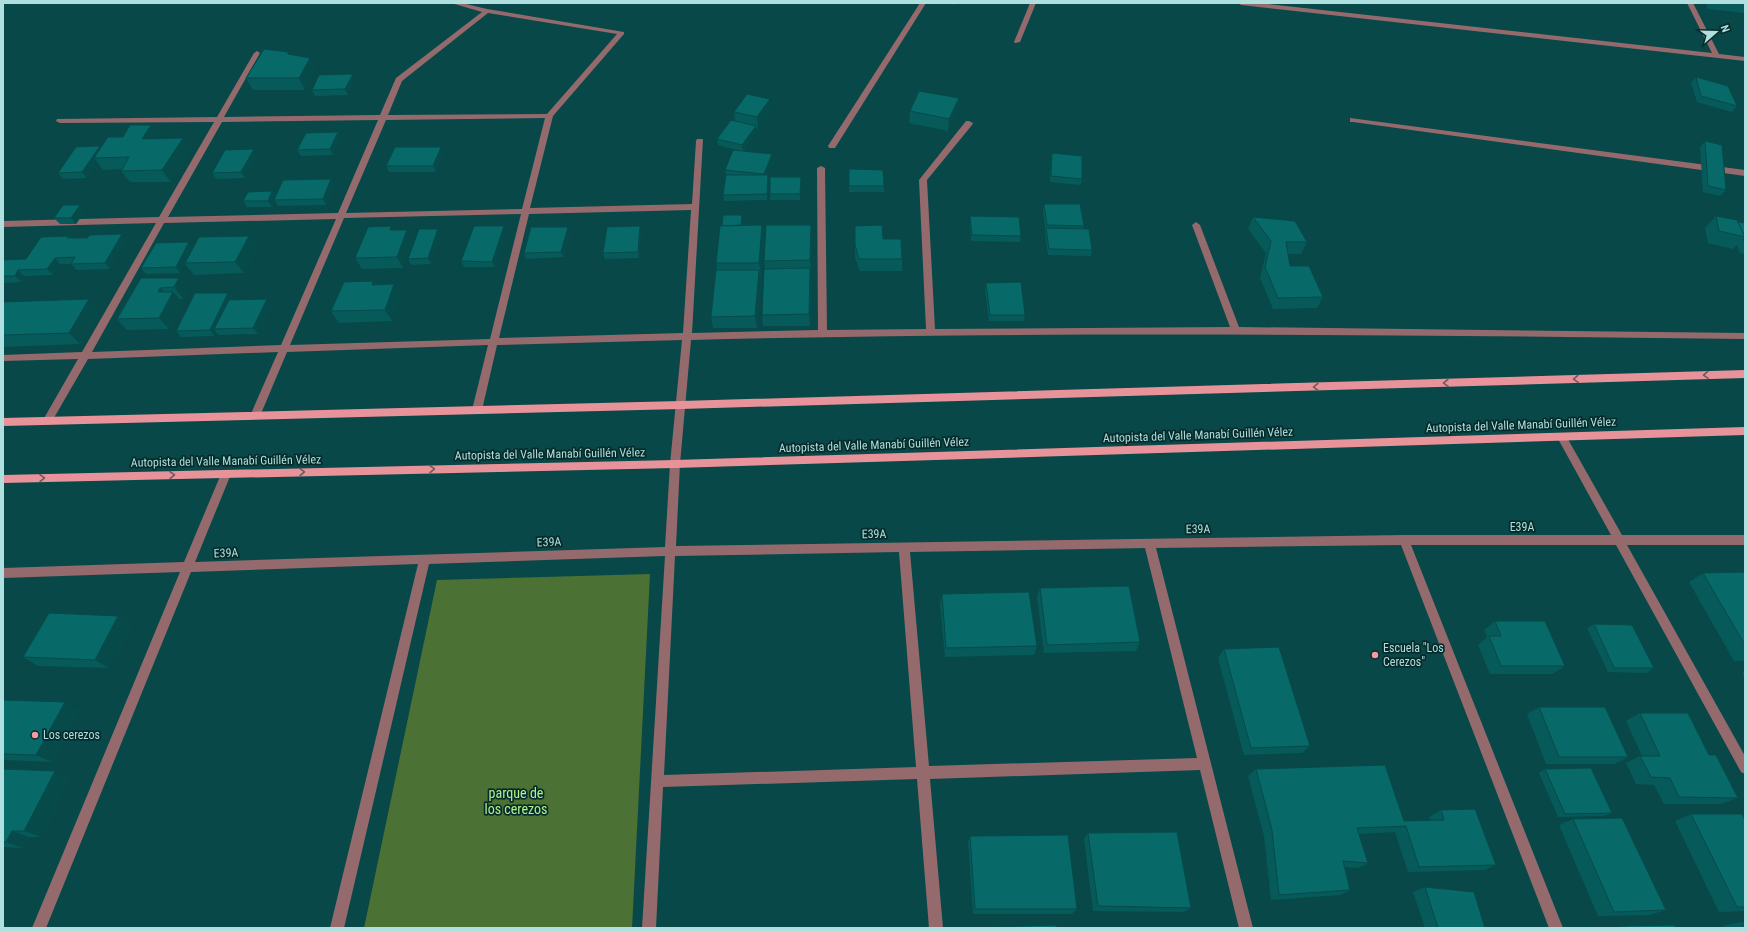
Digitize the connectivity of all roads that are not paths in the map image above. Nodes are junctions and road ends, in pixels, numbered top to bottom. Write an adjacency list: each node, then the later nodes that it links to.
1 (454, 3): 6 (street)
2 (923, 3): 18 (street)
3 (1033, 3): 7 (street)
4 (1242, 3): 9 (street)
5 (1690, 3): 9 (street)
6 (487, 11): 11 (street); 12 (street)
7 (1017, 42)
8 (257, 53): 13 (street)
9 (1716, 55): 10 (street)
10 (1745, 59)
11 (549, 116): 12 (street); 22 (street)
12 (383, 118): 13 (street); 23 (street)
13 (218, 120): 15 (street); 24 (street)
14 (1353, 120): 20 (street)
15 (60, 121)
16 (969, 123): 28 (street)
17 (700, 141): 21 (street)
18 (832, 146)
19 (821, 168): 29 (street)
20 (1745, 173)
21 (695, 207): 22 (street); 31 (street)
22 (526, 211): 23 (street); 32 (street)
23 (342, 216): 24 (street); 33 (street)
24 (162, 219): 25 (street); 34 (street)
25 (3, 224)
26 (1196, 225): 27 (street)
27 (1235, 329): 28 (street); 30 (street)
28 (931, 332): 29 (street)
29 (824, 334): 31 (street)
30 (1745, 336)
31 (687, 338): 32 (street); 37 (street)
32 (494, 342): 33 (street); 38 (street)
33 (285, 349): 34 (street); 39 (street)
34 (84, 356): 35 (street); 40 (street)
35 (3, 358)
36 (1745, 374): 37 (main road, one-way to 37)
37 (680, 405): 38 (main road); 44 (street)
38 (477, 410): 39 (main road)
39 (256, 416): 40 (main road)
40 (48, 420): 41 (main road)
41 (3, 422)
42 (1745, 431): 43 (main road, Autopista del Valle Manabí Guillén Vélez)
43 (1562, 437): 44 (main road, Autopista del Valle Manabí Guillén Vélez); 48 (street)
44 (675, 464): 45 (main road, Autopista del Valle Manabí Guillén Vélez, one-way to 44); 52 (street)
45 (226, 474): 46 (main road, Autopista del Valle Manabí Guillén Vélez, one-way to 45); 54 (street)
46 (3, 479)
47 (1404, 540): 48 (street, E39A); 50 (street, E39A); 65 (street)
48 (1619, 540): 49 (street, E39A); 57 (street)
49 (1745, 540)
50 (1149, 543): 51 (street, E39A); 56 (street)
51 (904, 547): 52 (street, E39A); 58 (street)
52 (670, 551): 53 (street, E39A); 59 (street)
53 (424, 560): 54 (street, E39A); 61 (street)
54 (188, 568): 55 (street, E39A); 60 (street)
55 (3, 573)
56 (1205, 764): 58 (street); 64 (street)
57 (1745, 768)
58 (923, 774): 59 (street); 63 (street)
59 (658, 781): 62 (street)
60 (38, 928)
61 (337, 928)
62 (649, 928)
63 (936, 928)
64 (1246, 928)
65 (1556, 928)

